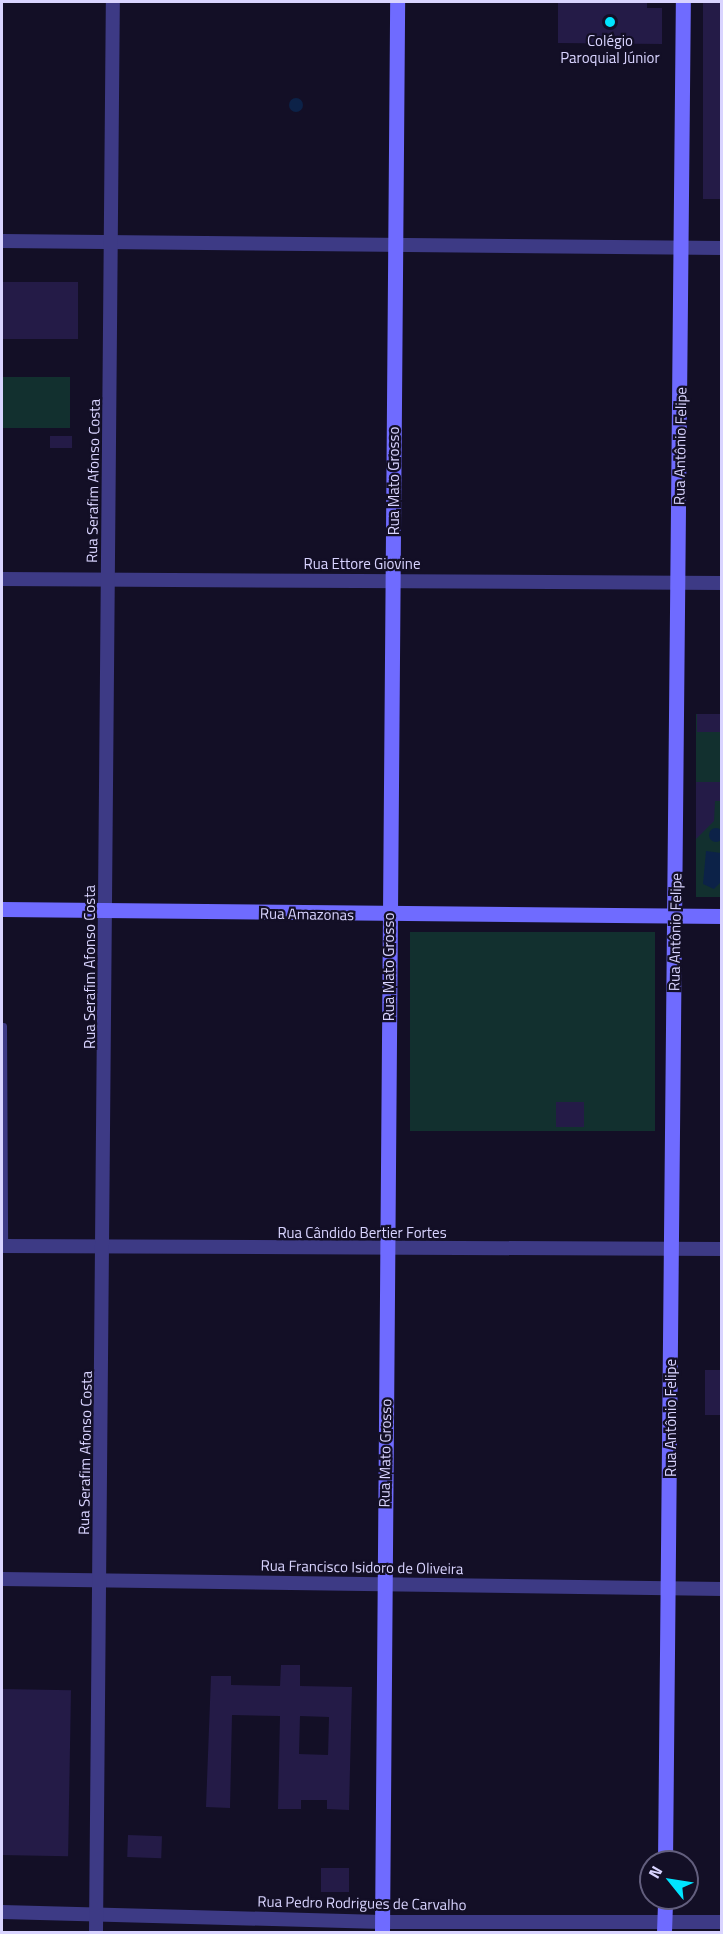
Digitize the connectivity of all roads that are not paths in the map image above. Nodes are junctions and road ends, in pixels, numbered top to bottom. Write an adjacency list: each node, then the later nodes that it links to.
1 (113, 2): 5 (street, Rua Serafim Afonso Costa)
2 (397, 2): 6 (street, Rua Mato Grosso)
3 (683, 2): 7 (street, Rua Antônio Felipe)
4 (2, 241): 5 (street)
5 (112, 242): 6 (street); 9 (street, Rua Serafim Afonso Costa)
6 (396, 246): 7 (street); 11 (street, Rua Mato Grosso)
7 (681, 248): 8 (street); 12 (street, Rua Antônio Felipe)
8 (722, 248)
9 (108, 578): 10 (street, Rua Ettore Giovine); 11 (street, Rua Ettore Giovine); 15 (street, Rua Serafim Afonso Costa)
10 (2, 579)
11 (393, 580): 12 (street, Rua Ettore Giovine); 16 (street, Rua Mato Grosso)
12 (678, 583): 13 (street, Rua Ettore Giovine); 17 (street, Rua Antônio Felipe)
13 (722, 583)
14 (2, 909): 15 (street, Rua Amazonas)
15 (107, 910): 16 (street, Rua Amazonas); 21 (street, Rua Serafim Afonso Costa)
16 (389, 915): 17 (street, Rua Amazonas); 24 (street, Rua Mato Grosso)
17 (675, 916): 18 (street, Rua Amazonas); 22 (street, Rua Antônio Felipe)
18 (722, 916)
19 (3, 1026): 20 (lane)
20 (3, 1246): 21 (street, Rua Cândido Bertier Fortes)
21 (105, 1248): 24 (street, Rua Cândido Bertier Fortes); 26 (street, Rua Serafim Afonso Costa)
22 (672, 1248): 23 (street, Rua Cândido Bertier Fortes); 24 (street, Rua Cândido Bertier Fortes); 28 (street, Rua Antônio Felipe)
23 (722, 1249)
24 (387, 1250): 27 (street, Rua Mato Grosso)
25 (2, 1579): 26 (street, Rua Francisco Isidoro de Oliveira)
26 (99, 1580): 27 (street, Rua Francisco Isidoro de Oliveira); 33 (street, Rua Serafim Afonso Costa)
27 (384, 1584): 28 (street, Rua Francisco Isidoro de Oliveira); 35 (street, Rua Mato Grosso)
28 (671, 1588): 29 (street, Rua Francisco Isidoro de Oliveira); 30 (street, Rua Antônio Felipe)
29 (722, 1589)
30 (666, 1850)
31 (665, 1910): 36 (street)
32 (2, 1912): 33 (street, Rua Pedro Rodrigues de Carvalho)
33 (97, 1913): 35 (street, Rua Pedro Rodrigues de Carvalho); 37 (street, Rua Serafim Afonso Costa)
34 (722, 1922): 36 (street, Rua Pedro Rodrigues de Carvalho)
35 (382, 1927): 36 (street, Rua Pedro Rodrigues de Carvalho)
36 (664, 1927)
37 (96, 1932)

